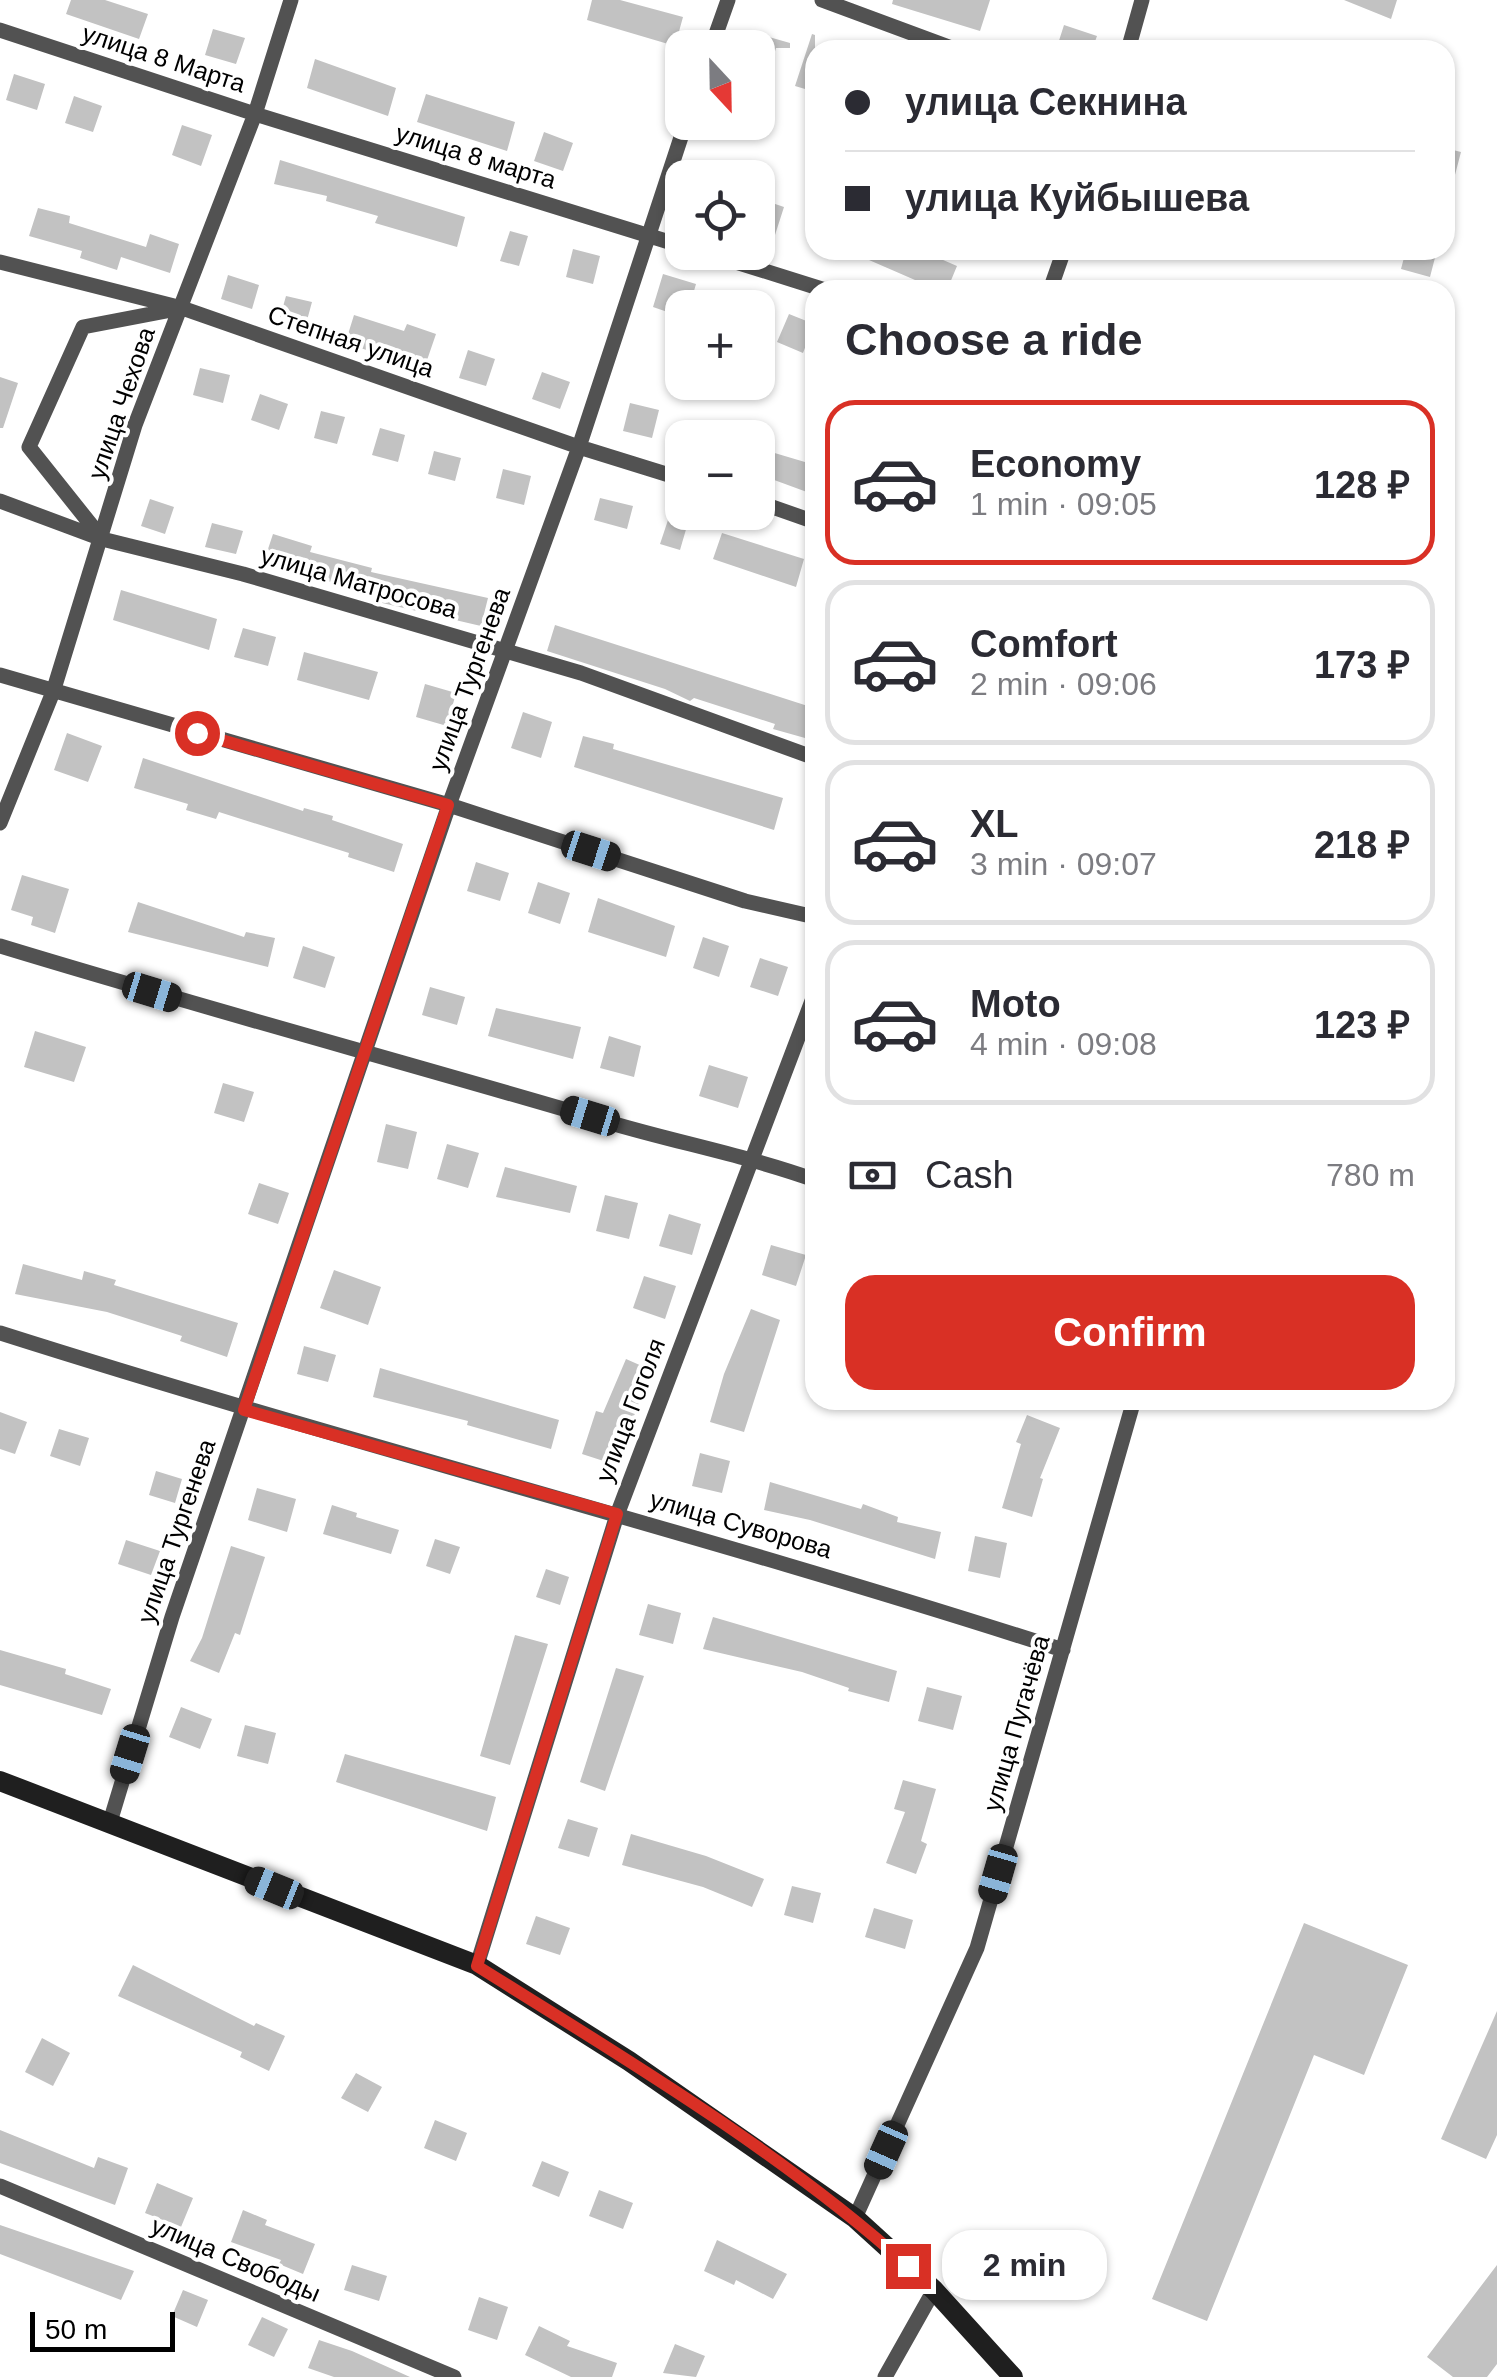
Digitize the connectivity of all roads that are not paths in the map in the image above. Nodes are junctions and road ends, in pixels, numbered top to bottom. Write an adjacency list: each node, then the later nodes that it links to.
1 (291, 0): 9 (street, улица Чехова)
2 (728, 0): 6 (street)
3 (822, 0): 7 (street)
4 (1142, 0): 8 (street)
5 (0, 30): 9 (street, улица 8 Марта)
6 (718, 30)
7 (930, 40)
8 (1131, 40)
9 (255, 114): 11 (street, улица 8 марта); 16 (street, улица Чехова)
10 (680, 140): 11 (street, улица Тургенева)
11 (647, 235): 12 (street, улица 8 марта); 17 (street, улица Тургенева)
12 (665, 241)
13 (0, 262): 16 (street, Степная улица)
14 (761, 270): 15 (street)
15 (805, 284)
16 (182, 308): 17 (street, Степная улица); 22 (street, улица Чехова); 22 (street)
17 (580, 447): 18 (street, Степная улица); 23 (street, улица Тургенева)
18 (665, 474)
19 (0, 500): 22 (street, улица Матросова)
20 (775, 508): 21 (street)
21 (805, 518)
22 (102, 539): 23 (street, улица Матросова); 25 (street, улица Чехова)
23 (507, 651): 26 (street, улица Матросова); 27 (street, улица Тургенева)
24 (0, 674): 25 (street)
25 (54, 692): 27 (street); 28 (street, улица Чехова)
26 (805, 754)
27 (448, 805): 29 (street); 32 (street, улица Тургенева)
28 (0, 823)
29 (805, 916)
30 (0, 946): 32 (street)
31 (805, 1020): 33 (street, улица Гоголя)
32 (364, 1053): 33 (street); 36 (street, улица Тургенева)
33 (753, 1158): 34 (street); 38 (street, улица Гоголя)
34 (805, 1176)
35 (0, 1332): 36 (street, улица Суворова)
36 (244, 1410): 38 (street, улица Суворова); 41 (street, улица Тургенева)
37 (1131, 1410): 39 (street, улица Пугачёва)
38 (617, 1514): 39 (street, улица Суворова); 42 (street, улица Гоголя)
39 (1063, 1650): 44 (street, улица Пугачёва)
40 (0, 1780): 41 (main road)
41 (110, 1822): 42 (main road)
42 (477, 1966): 44 (main road)
43 (0, 2186): 46 (street, улица Свободы)
44 (855, 2218): 45 (main road)
45 (934, 2290): 47 (street); 48 (main road)
46 (454, 2377)
47 (885, 2377)
48 (1013, 2377)

